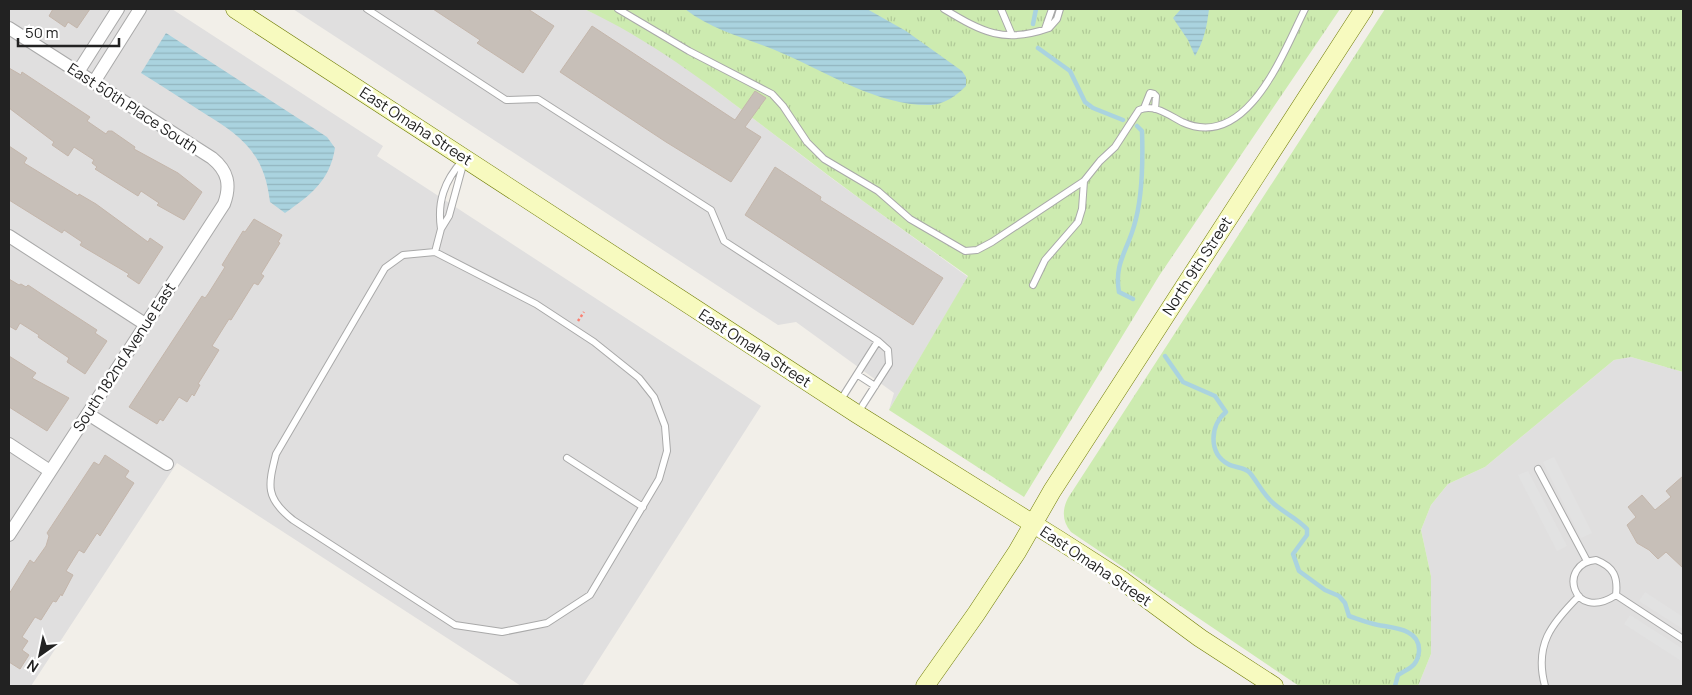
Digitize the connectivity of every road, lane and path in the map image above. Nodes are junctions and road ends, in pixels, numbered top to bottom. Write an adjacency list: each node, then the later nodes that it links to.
1 (118, 9): 15 (street)
2 (140, 9): 16 (street)
3 (235, 9): 19 (street, East Omaha Street)
4 (367, 9): 27 (lane)
5 (618, 9): 21 (lane)
6 (944, 9): 14 (lane)
7 (1001, 9): 14 (lane)
8 (1052, 9): 13 (lane)
9 (1060, 9): 13 (lane)
10 (1305, 9): 18 (lane)
11 (1364, 9): 39 (street, North 9th Street)
12 (9, 28): 15 (street, East 50th Place South)
13 (1044, 30): 14 (lane)
14 (1012, 35)
15 (78, 72): 16 (street, East 50th Place South)
16 (94, 82): 20 (street, East 50th Place South)
17 (1144, 108): 18 (lane); 18 (lane); 21 (lane)
18 (1154, 109)
19 (464, 158): 22 (lane); 22 (lane); 30 (street, East Omaha Street)
20 (227, 176): 26 (street, South 182nd Avenue East)
21 (1084, 181): 25 (lane)
22 (441, 229): 24 (lane)
23 (9, 236): 26 (street)
24 (435, 252): 38 (lane); 38 (lane)
25 (1033, 285)
26 (145, 324): 31 (street, South 182nd Avenue East)
27 (878, 341): 28 (lane); 29 (lane)
28 (858, 375): 29 (lane); 30 (lane)
29 (875, 386): 32 (lane)
30 (839, 403): 32 (street, East Omaha Street)
31 (88, 414): 35 (street); 37 (street, South 182nd Avenue East)
32 (857, 414): 39 (street, East Omaha Street)
33 (9, 444): 37 (street)
34 (567, 458): 38 (lane)
35 (167, 464)
36 (1538, 469): 41 (lane)
37 (50, 471): 40 (street, South 182nd Avenue East)
38 (643, 507)
39 (1033, 524): 45 (street, North 9th Street); 46 (street, East Omaha Street)
40 (9, 535)
41 (1586, 561): 42 (lane); 43 (lane)
42 (1616, 595): 43 (lane); 44 (lane)
43 (1579, 596): 47 (lane)
44 (1683, 639)
45 (925, 686)
46 (1274, 686)
47 (1545, 686)

